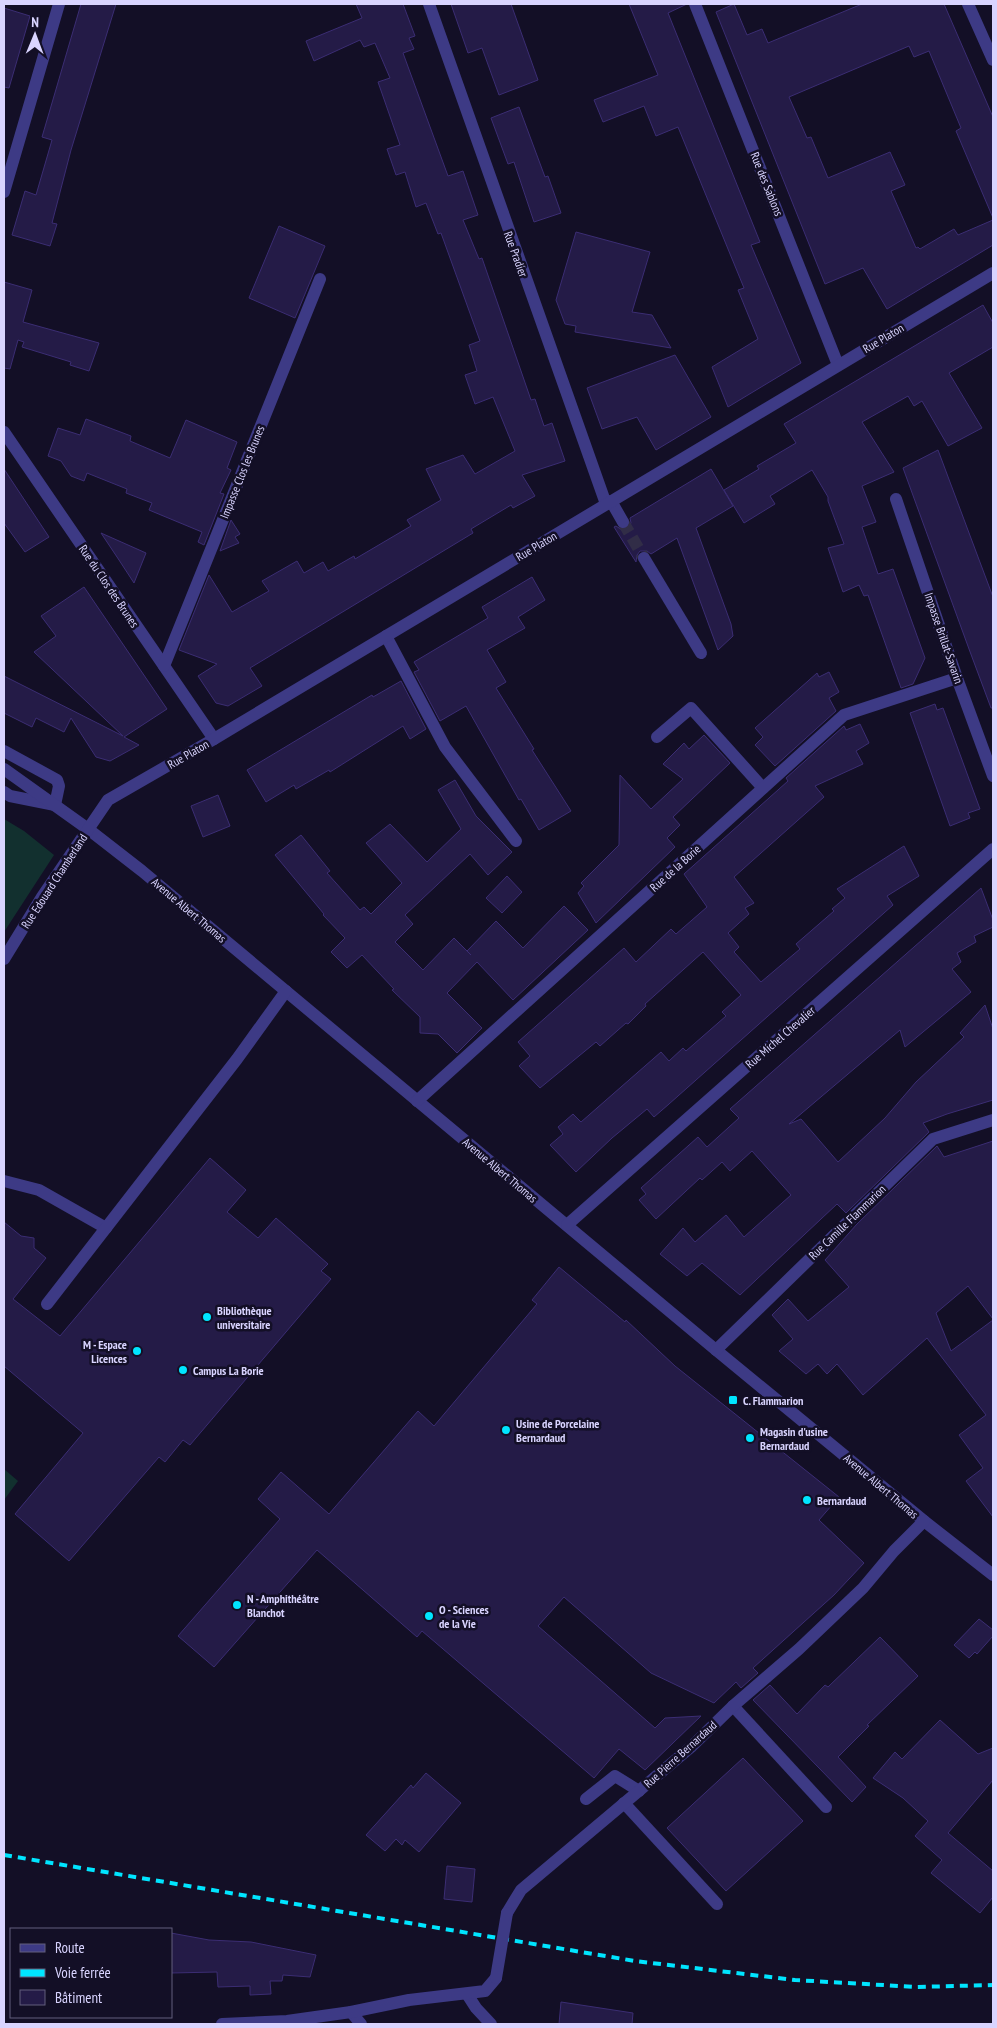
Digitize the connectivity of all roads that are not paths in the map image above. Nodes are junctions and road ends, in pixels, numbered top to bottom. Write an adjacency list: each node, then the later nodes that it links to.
1 (59, 4): 6 (street)
2 (429, 4): 12 (street, Rue Pradier)
3 (695, 4): 9 (street, Rue des Sablons)
4 (968, 4): 5 (street)
5 (993, 60)
6 (4, 192)
7 (993, 273): 9 (street, Rue Platon)
8 (320, 279): 17 (street, Impasse Clos les Brunes)
9 (838, 365): 12 (street, Rue Platon)
10 (4, 432): 17 (street, Rue du Clos des Brunes)
11 (896, 499): 18 (street, Impasse Brillat-Savarin)
12 (608, 502): 13 (street, Rue Pradier); 15 (street, Rue Platon)
13 (624, 522)
14 (644, 558): 16 (street)
15 (386, 636): 20 (street, Rue Platon); 28 (street)
16 (701, 653)
17 (164, 666): 20 (street, Rue du Clos des Brunes)
18 (957, 678): 23 (street, Impasse Brillat-Savarin); 24 (street, Rue de la Borie)
19 (657, 737): 24 (street)
20 (214, 739): 27 (street, Rue Platon)
21 (4, 751): 26 (street)
22 (4, 769): 26 (street, Avenue Albert Thomas)
23 (993, 776)
24 (763, 788): 32 (street, Rue de la Borie)
25 (4, 792): 26 (street)
26 (55, 805): 27 (street, Avenue Albert Thomas)
27 (88, 829): 30 (street, Rue Edouard Chamberland); 31 (street, Avenue Albert Thomas)
28 (516, 840)
29 (993, 849): 35 (street, Rue Michel Chevalier)
30 (4, 959)
31 (286, 991): 32 (street, Avenue Albert Thomas); 36 (street)
32 (417, 1101): 35 (street, Avenue Albert Thomas)
33 (993, 1120): 38 (street, Rue Camille Flammarion)
34 (4, 1182): 36 (street)
35 (567, 1225): 38 (street, Avenue Albert Thomas)
36 (106, 1228): 37 (street)
37 (48, 1304)
38 (716, 1350): 39 (street, Avenue Albert Thomas)
39 (924, 1521): 40 (street, Avenue Albert Thomas); 41 (street, Rue Pierre Bernardaud)
40 (990, 1567)
41 (733, 1706): 42 (street, Rue Pierre Bernardaud); 45 (street)
42 (639, 1791): 43 (street); 44 (street, Rue Pierre Bernardaud)
43 (586, 1799)
44 (624, 1803): 46 (street); 47 (street, Rue Pierre Bernardaud, bridge)
45 (826, 1807)
46 (717, 1904)
47 (467, 1994): 48 (street, Rue Pierre Bernardaud); 52 (street)
48 (351, 2012): 49 (street, Rue Pierre Bernardaud); 51 (street)
49 (285, 2023): 50 (street, Rue Pierre Bernardaud)
50 (222, 2024)
51 (361, 2024)
52 (490, 2024)

